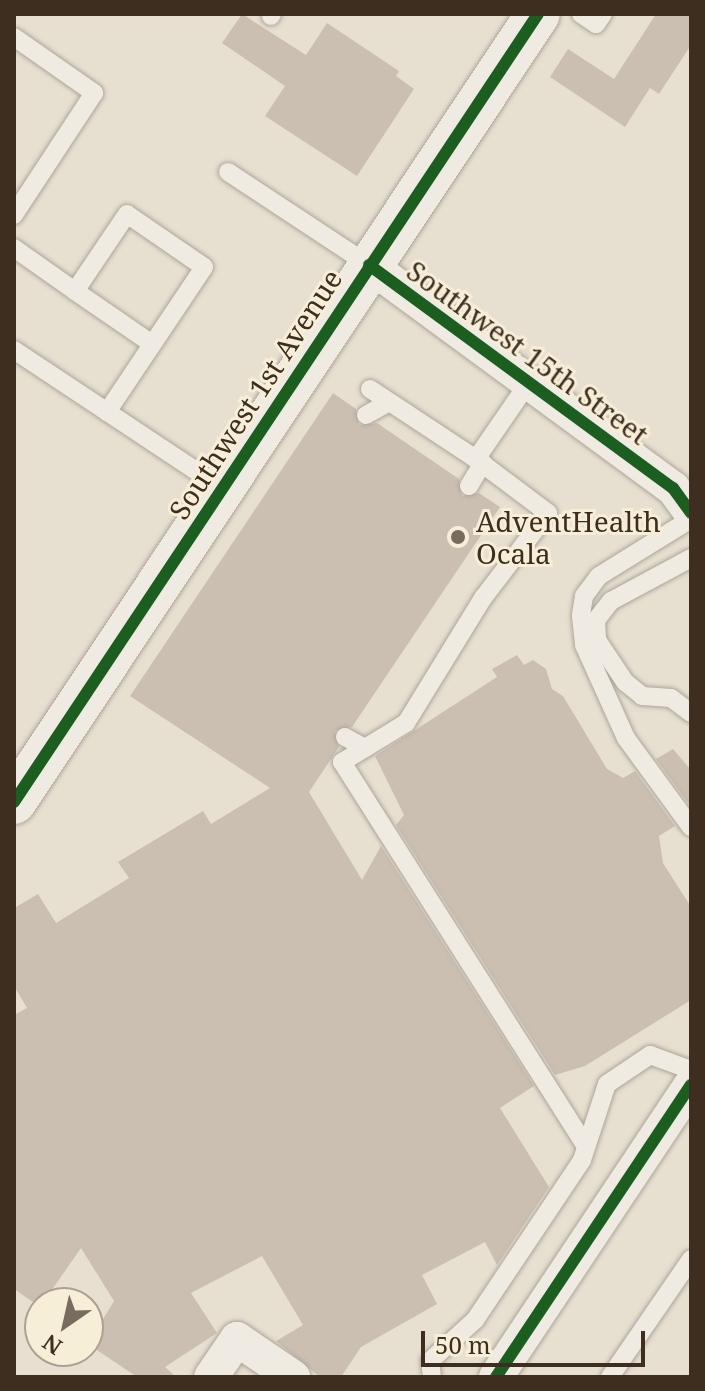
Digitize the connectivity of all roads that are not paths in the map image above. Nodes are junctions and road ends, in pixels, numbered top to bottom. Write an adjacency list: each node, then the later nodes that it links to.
1 (538, 14): 8 (street, Southwest 1st Avenue)
2 (581, 14): 3 (lane)
3 (603, 14)
4 (14, 37): 6 (lane)
5 (228, 172): 8 (lane)
6 (14, 215)
7 (14, 248): 9 (lane)
8 (369, 265): 12 (street, Southwest 15th Street); 19 (street, Southwest 1st Avenue)
9 (75, 291): 10 (lane); 10 (lane)
10 (152, 344): 15 (lane)
11 (14, 350): 15 (lane)
12 (529, 382): 17 (lane); 20 (street, Southwest 15th Street)
13 (370, 389): 14 (lane)
14 (389, 402): 16 (lane); 17 (lane)
15 (107, 412): 19 (lane)
16 (366, 415)
17 (479, 461): 18 (lane); 25 (lane)
18 (469, 486)
19 (222, 488): 26 (street, Southwest 1st Avenue)
20 (691, 513)
21 (691, 519): 27 (lane)
22 (691, 558): 23 (lane)
23 (691, 713)
24 (345, 737): 25 (lane)
25 (365, 748): 30 (lane)
26 (14, 802)
27 (691, 827)
28 (691, 1070): 30 (lane)
29 (691, 1085): 35 (street)
30 (586, 1146): 34 (lane)
31 (691, 1259): 36 (lane)
32 (211, 1377): 33 (street)
33 (293, 1377)
34 (432, 1377)
35 (496, 1377)
36 (610, 1377)

